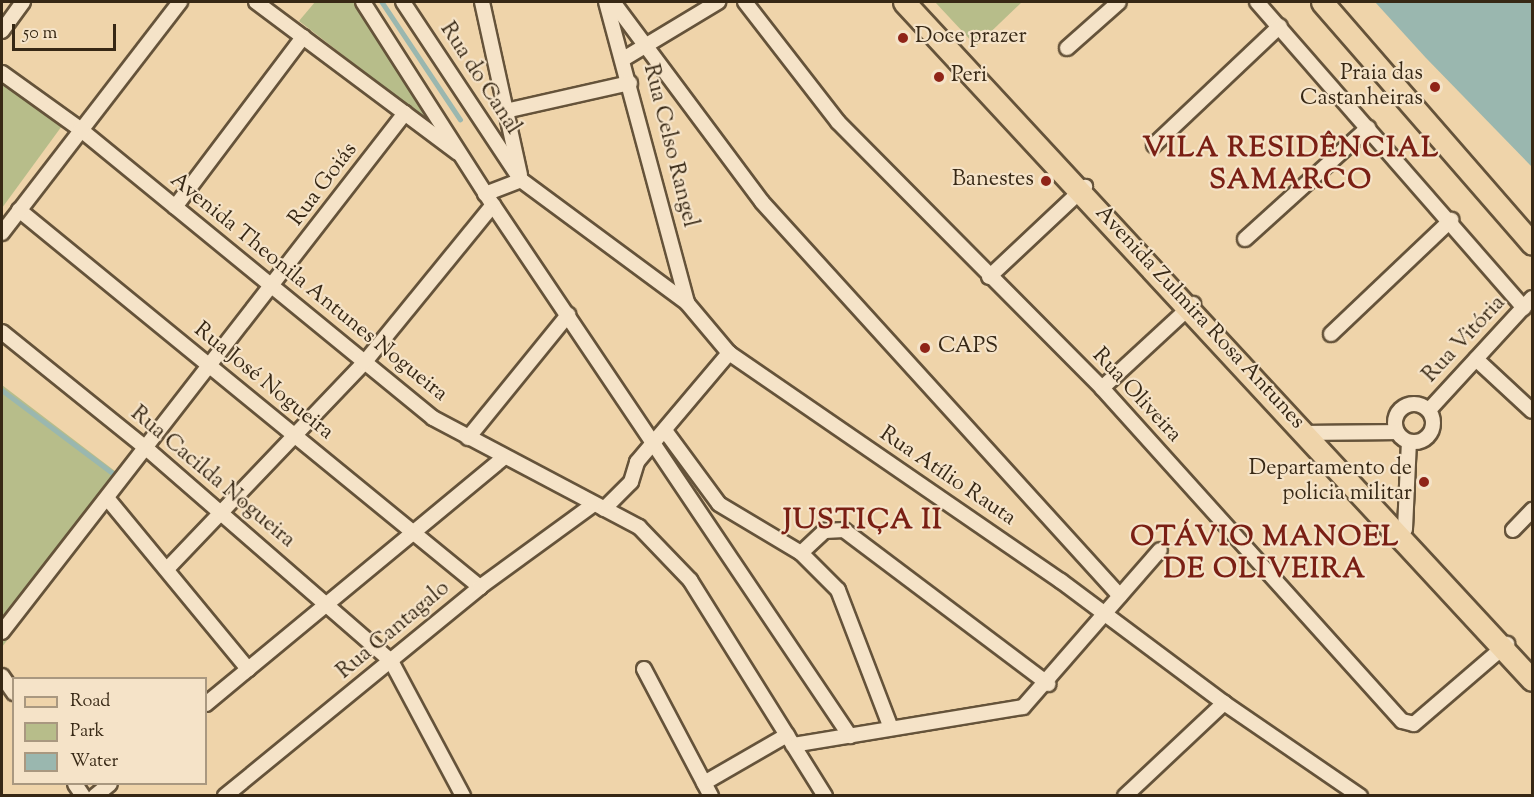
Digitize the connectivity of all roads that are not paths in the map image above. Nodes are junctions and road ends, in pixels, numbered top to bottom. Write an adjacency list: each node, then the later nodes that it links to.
1 (23, 2): 16 (street)
2 (180, 2): 26 (street)
3 (256, 2): 17 (street)
4 (363, 2): 28 (street)
5 (403, 2): 29 (street, Rua do Canal)
6 (482, 2): 23 (street)
7 (606, 2): 20 (street, Rua Celso Rangel)
8 (613, 2): 19 (street)
9 (718, 2): 19 (street)
10 (745, 2): 38 (street, Rua Oliveira)
11 (1119, 2): 18 (street)
12 (1257, 2): 15 (street)
13 (1322, 2): 37 (main road)
14 (913, 5): 30 (main road, Avenida Zulmira Rosa Antunes)
15 (1280, 26): 25 (street); 27 (street)
16 (2, 31)
17 (303, 37): 24 (street); 32 (street)
18 (1067, 48)
19 (645, 49): 20 (street); 73 (street)
20 (625, 58): 22 (street, Rua Celso Rangel)
21 (2, 73): 26 (street, Avenida Theonila Antunes Nogueira)
22 (630, 83): 23 (street); 40 (street, Rua Celso Rangel)
23 (510, 110): 29 (street)
24 (405, 113): 28 (street); 39 (street, Rua Goiás)
25 (1368, 128): 34 (street); 36 (street)
26 (81, 129): 32 (street, Avenida Theonila Antunes Nogueira); 33 (street)
27 (1154, 145)
28 (466, 159): 31 (street)
29 (521, 180): 31 (street); 40 (street, Rua Atílio Rauta)
30 (1083, 189): 38 (street); 42 (main road, Avenida Zulmira Rosa Antunes)
31 (489, 200): 43 (street); 48 (street)
32 (175, 207): 39 (street, Avenida Theonila Antunes Nogueira)
33 (19, 210): 35 (street); 49 (street, Rua José Nogueira)
34 (1451, 220): 41 (street); 45 (street)
35 (2, 233)
36 (1245, 239)
37 (1533, 244)
38 (989, 277): 50 (street, Rua Oliveira)
39 (273, 288): 48 (street, Avenida Theonila Antunes Nogueira); 49 (street, Rua Goiás)
40 (687, 303): 46 (street, Rua Atílio Rauta)
41 (1528, 303): 47 (street, Rua Vitória)
42 (1191, 305): 50 (street); 55 (main road, Avenida Zulmira Rosa Antunes)
43 (568, 315): 57 (street); 59 (street)
44 (2, 332): 60 (street, Rua Cacilda Nogueira)
45 (1331, 334)
46 (729, 353): 53 (street); 75 (street, Rua Atílio Rauta)
47 (1476, 359): 51 (street, Rua Vitória); 52 (street)
48 (364, 363): 56 (street); 57 (street, Avenida Theonila Antunes Nogueira)
49 (210, 367): 56 (street, Rua José Nogueira); 60 (street, Rua Goiás)
50 (1102, 388): 77 (street, Rua Oliveira)
51 (1429, 410): 54 (street, Rua Vitória); 58 (street, Rua Vitória)
52 (1533, 411)
53 (666, 432): 59 (street); 70 (street)
54 (1397, 432): 55 (street); 58 (street)
55 (1312, 433): 68 (main road, Avenida Zulmira Rosa Antunes)
56 (294, 435): 65 (street); 66 (street, Rua José Nogueira)
57 (468, 438): 61 (street, Avenida Theonila Antunes Nogueira)
58 (1408, 442): 68 (street)
59 (656, 444): 63 (street); 89 (street)
60 (146, 448): 62 (street, Rua Goiás); 65 (street, Rua Cacilda Nogueira)
61 (503, 458): 63 (street, Avenida Theonila Antunes Nogueira); 66 (street)
62 (107, 498): 71 (street); 76 (street, Rua Goiás)
63 (599, 506): 72 (street, Rua Cantagalo); 90 (street, Avenida Theonila Antunes Nogueira)
64 (1533, 510): 67 (street)
65 (220, 512): 71 (street); 74 (street, Rua Cacilda Nogueira)
66 (416, 530): 72 (street, Rua José Nogueira); 74 (street)
67 (1513, 530)
68 (1402, 532): 77 (main road, Avenida Zulmira Rosa Antunes)
69 (1160, 550): 73 (street)
70 (801, 553): 84 (street); 88 (street)
71 (168, 568): 80 (street)
72 (480, 587): 78 (street, Rua Cantagalo)
73 (1120, 596): 75 (street)
74 (327, 602): 78 (street, Rua Cacilda Nogueira); 80 (street)
75 (1104, 614): 84 (street); 87 (street, Rua Atílio Rauta)
76 (2, 632)
77 (1505, 645): 79 (main road, Avenida Zulmira Rosa Antunes); 83 (main road, Avenida Zulmira Rosa Antunes)
78 (391, 661): 94 (street, Rua Cantagalo); 95 (street, Rua Cacilda Nogueira)
79 (1533, 668)
80 (248, 669): 86 (street)
81 (644, 669): 92 (street)
82 (2, 676): 85 (street)
83 (1533, 680)
84 (1048, 684): 88 (street)
85 (12, 690)
86 (207, 703)
87 (1224, 703): 97 (street); 98 (street, Rua Atílio Rauta)
88 (891, 728): 89 (street)
89 (850, 736): 90 (street)
90 (790, 740): 92 (street); 96 (street, Avenida Theonila Antunes Nogueira)
91 (108, 785): 93 (street)
92 (708, 789)
93 (95, 795)
94 (225, 795)
95 (463, 795)
96 (825, 795)
97 (1125, 795)
98 (1360, 795)

